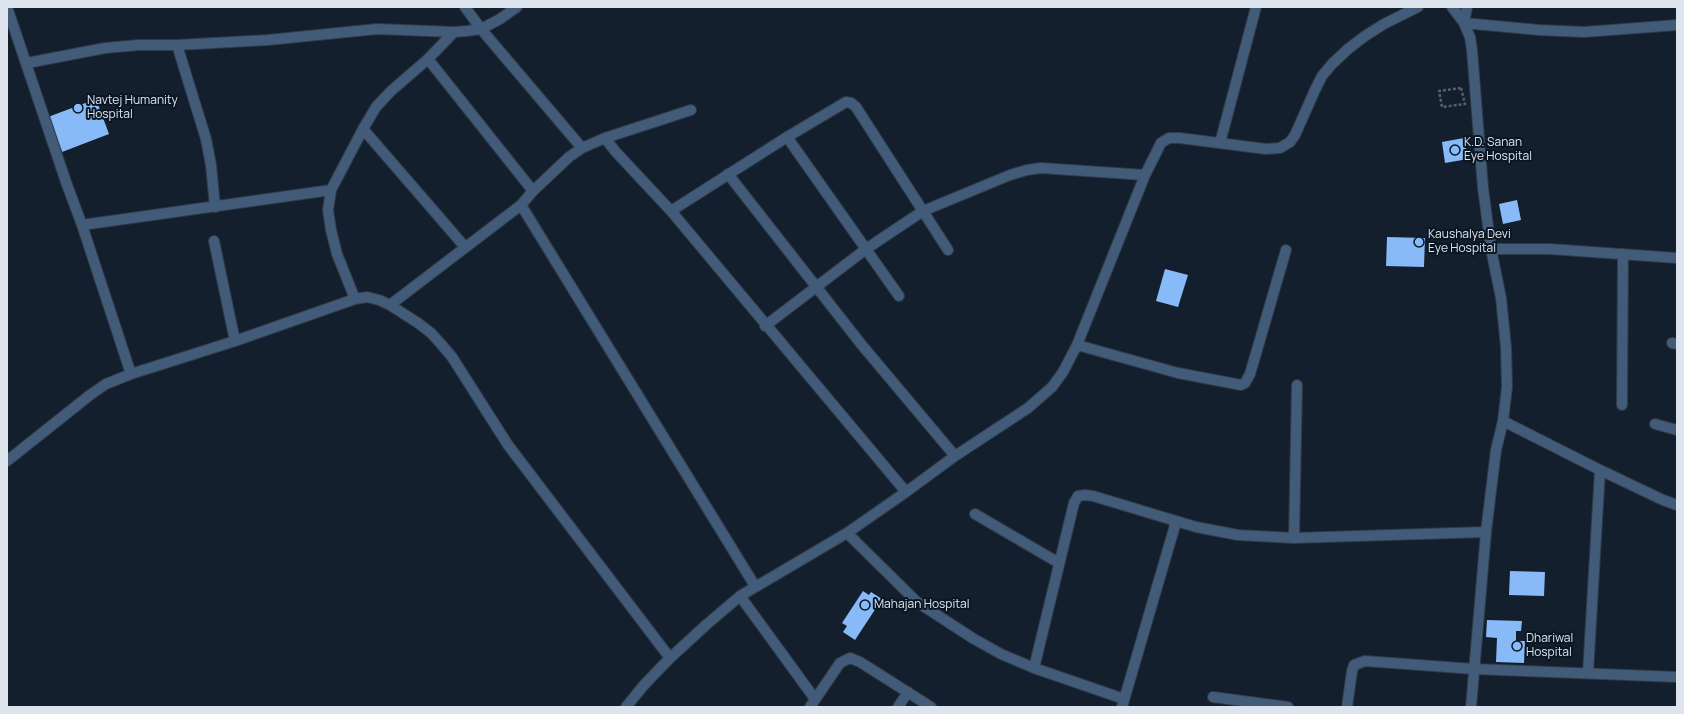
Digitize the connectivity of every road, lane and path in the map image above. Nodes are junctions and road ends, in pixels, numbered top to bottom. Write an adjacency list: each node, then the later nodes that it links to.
1 (7, 7): 14 (street)
2 (465, 7): 10 (street)
3 (516, 7): 10 (street)
4 (1256, 7): 20 (street)
5 (1418, 7): 20 (street)
6 (1452, 7): 8 (street)
7 (1467, 7): 8 (street)
8 (1464, 23): 9 (street); 34 (street)
9 (1677, 25)
10 (481, 29): 11 (street); 21 (street)
11 (454, 32): 12 (street); 13 (street)
12 (177, 45): 14 (street); 27 (street)
13 (428, 59): 17 (street); 25 (street)
14 (27, 63): 30 (street)
15 (1465, 104): 15 (path)
16 (691, 110): 19 (street)
17 (363, 129): 24 (street); 32 (street)
18 (787, 137): 22 (street); 29 (street); 33 (street)
19 (605, 138): 21 (street); 28 (street)
20 (1220, 143): 23 (street)
21 (582, 148): 25 (street)
22 (728, 174): 28 (street); 39 (street)
23 (1145, 175): 29 (street); 45 (street)
24 (331, 190): 27 (street); 41 (street)
25 (533, 191): 26 (street)
26 (521, 206): 32 (street); 63 (street)
27 (215, 207): 30 (street)
28 (671, 211): 43 (street)
29 (923, 211): 33 (street); 35 (street)
30 (82, 226): 46 (street)
31 (214, 241): 44 (street)
32 (465, 247): 42 (street)
33 (866, 249): 39 (street); 40 (street)
34 (1491, 249): 37 (street); 49 (street)
35 (948, 250)
36 (1286, 250): 45 (street)
37 (1623, 254): 38 (street); 48 (street)
38 (1677, 258)
39 (816, 287): 43 (street); 52 (street)
40 (899, 296)
41 (354, 299): 42 (street); 44 (street)
42 (390, 305): 65 (street)
43 (765, 326): 55 (street)
44 (235, 341): 46 (street)
45 (1077, 345): 52 (street)
46 (131, 374): 53 (street)
47 (1297, 385): 61 (street)
48 (1622, 405)
49 (1503, 421): 54 (street); 59 (street)
50 (1655, 424): 51 (street)
51 (1677, 430)
52 (955, 456): 55 (street)
53 (7, 461)
54 (1600, 470): 56 (street); 68 (street)
55 (906, 492): 60 (street)
56 (1677, 505)
57 (975, 514): 62 (street)
58 (1176, 522): 61 (street); 62 (street); 73 (street)
59 (1486, 532): 61 (street); 67 (street)
60 (847, 533): 63 (street); 66 (street)
61 (1294, 538)
62 (1059, 563): 66 (street)
63 (755, 586): 64 (street)
64 (740, 596): 65 (street); 72 (street)
65 (670, 658): 74 (street)
66 (1034, 668): 73 (street)
67 (1474, 669): 68 (street); 78 (street); 79 (street)
68 (1588, 673): 69 (street)
69 (1677, 678)
70 (908, 692): 72 (street); 75 (street); 76 (street)
71 (1213, 697): 77 (street)
72 (813, 703)
73 (1123, 703)
74 (626, 707)
75 (898, 707)
76 (931, 707)
77 (1288, 707)
78 (1347, 707)
79 (1471, 707)

